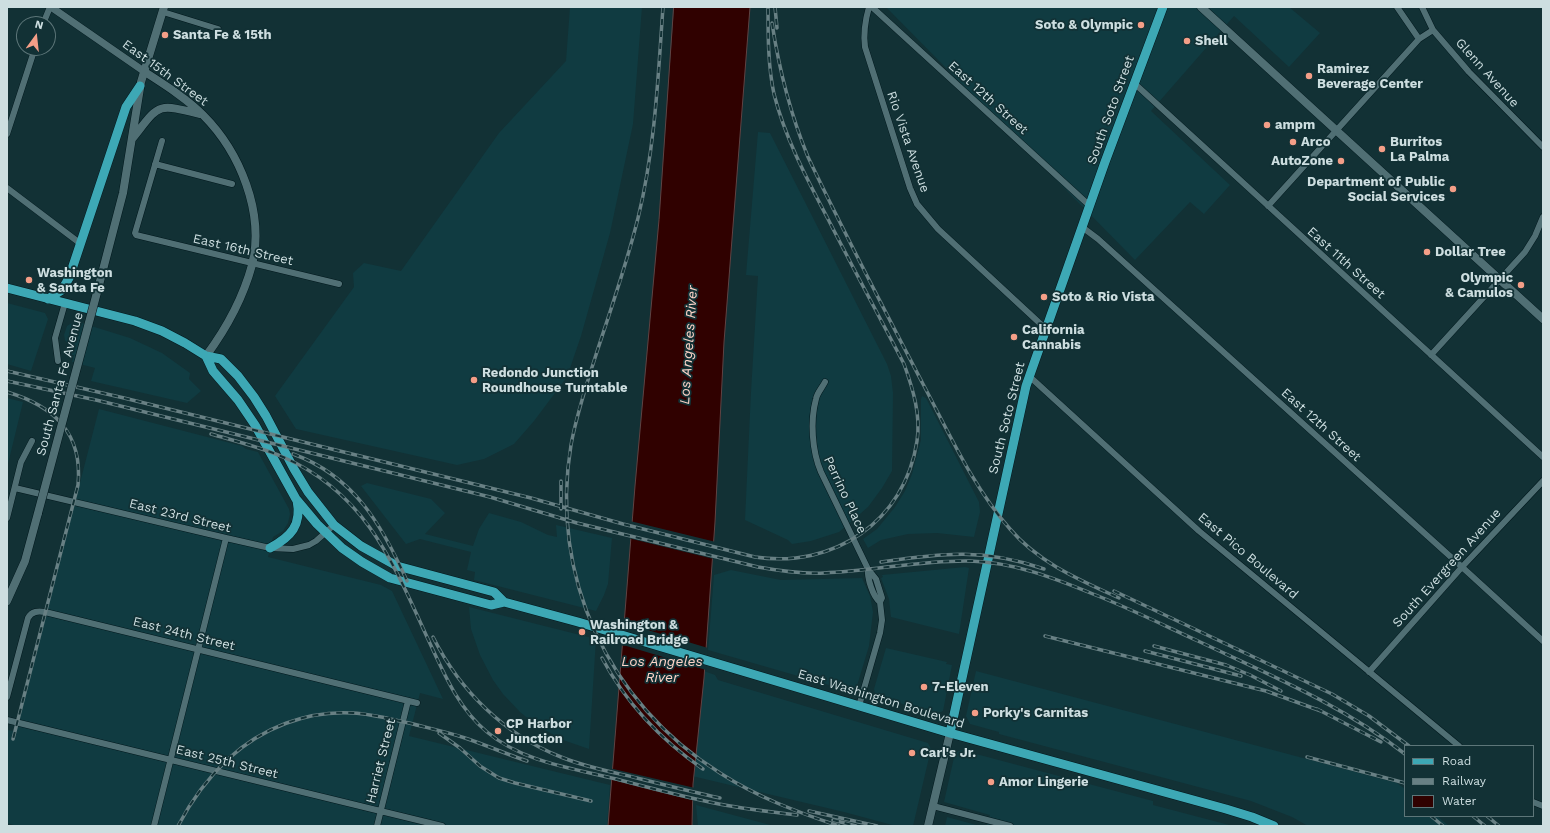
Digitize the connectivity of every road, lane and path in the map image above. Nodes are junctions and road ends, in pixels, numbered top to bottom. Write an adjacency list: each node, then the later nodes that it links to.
1 (51, 7): 12 (street, East 15th Street)
2 (870, 7): 24 (street, East 12th Street); 36 (street, Rio Vista Avenue)
3 (1162, 7): 13 (main road, South Soto Street)
4 (1201, 7): 16 (main road)
5 (1397, 7): 10 (street)
6 (1422, 7): 9 (street, Glenn Avenue)
7 (164, 9): 8 (street); 12 (main road, South Santa Fe Avenue)
8 (218, 29)
9 (1433, 30): 10 (street); 20 (street, Glenn Avenue)
10 (1418, 39): 16 (street)
11 (32, 56): 17 (street)
12 (145, 72): 14 (main road, South Santa Fe Avenue); 15 (main road, East 15th Street)
13 (1135, 84): 24 (main road, South Soto Street); 25 (street, East 11th Street)
14 (140, 86): 18 (main road, South Santa Fe Avenue); 28 (main road)
15 (203, 115): 18 (main road); 29 (main road, East 15th Street)
16 (1337, 131): 25 (street); 30 (main road)
17 (7, 134)
18 (132, 140): 53 (main road, South Santa Fe Avenue, bridge)
19 (162, 141): 21 (street)
20 (1543, 147)
21 (155, 164): 22 (street); 29 (street, East 16th Street)
22 (232, 184)
23 (7, 188): 28 (street)
24 (1090, 206): 27 (main road, South Soto Street)
25 (1268, 206): 37 (street, East 11th Street)
26 (1543, 217): 30 (street)
27 (1082, 227): 36 (main road, South Soto Street); 52 (street, East 12th Street)
28 (80, 244): 33 (main road)
29 (252, 263): 31 (street, East 16th Street); 38 (main road, East 15th Street)
30 (1501, 280): 35 (main road); 37 (street)
31 (339, 284)
32 (7, 288): 33 (main road, East Washington Boulevard)
33 (48, 299): 34 (main road, East Washington Boulevard)
34 (65, 303): 38 (main road, East Washington Boulevard); 39 (street, South Santa Fe Avenue)
35 (1543, 319)
36 (1046, 329): 40 (main road, South Soto Street)
37 (1432, 355): 43 (street, East 11th Street)
38 (206, 356): 46 (main road, East Washington Boulevard); 48 (main road, East Washington Boulevard)
39 (58, 361)
40 (1029, 376): 57 (street, East Pico Boulevard); 63 (main road, South Soto Street)
41 (825, 382): 61 (street, Perrino Place)
42 (32, 441): 45 (street, South Santa Fe Avenue)
43 (1543, 457)
44 (1543, 481): 52 (street, South Evergreen Avenue)
45 (15, 488): 47 (street, South Santa Fe Avenue); 50 (street, East 23rd Street)
46 (296, 499): 49 (main road, East Washington Boulevard); 51 (main road)
47 (7, 518)
48 (334, 525): 49 (street, East 23rd Street); 54 (main road, East Washington Boulevard)
49 (326, 534): 51 (street, East 23rd Street); 54 (main road, East Washington Boulevard)
50 (226, 538): 51 (street, East 23rd Street); 56 (street)
51 (270, 548)
52 (1462, 567): 55 (street, East 12th Street); 57 (street, South Evergreen Avenue)
53 (7, 601)
54 (504, 602): 61 (main road, East Washington Boulevard)
55 (1543, 641)
56 (198, 648): 58 (street, East 24th Street); 59 (street, East 24th Street); 65 (street)
57 (1369, 672): 64 (street, East Pico Boulevard)
58 (7, 698)
59 (408, 701): 60 (street, East 24th Street); 67 (street, Harriet Street)
60 (417, 703)
61 (859, 706): 63 (main road, East Washington Boulevard)
62 (7, 720): 65 (street, East 25th Street)
63 (950, 733): 66 (main road, South Soto Street); 73 (main road, East Washington Boulevard)
64 (1458, 745)
65 (170, 760): 67 (street, East 25th Street); 68 (street)
66 (933, 806): 71 (main road, South Soto Street); 72 (street)
67 (380, 811): 69 (street, Harriet Street); 70 (street, East 25th Street)
68 (154, 826)
69 (377, 826)
70 (442, 826)
71 (928, 826)
72 (1010, 826)
73 (1274, 826)

